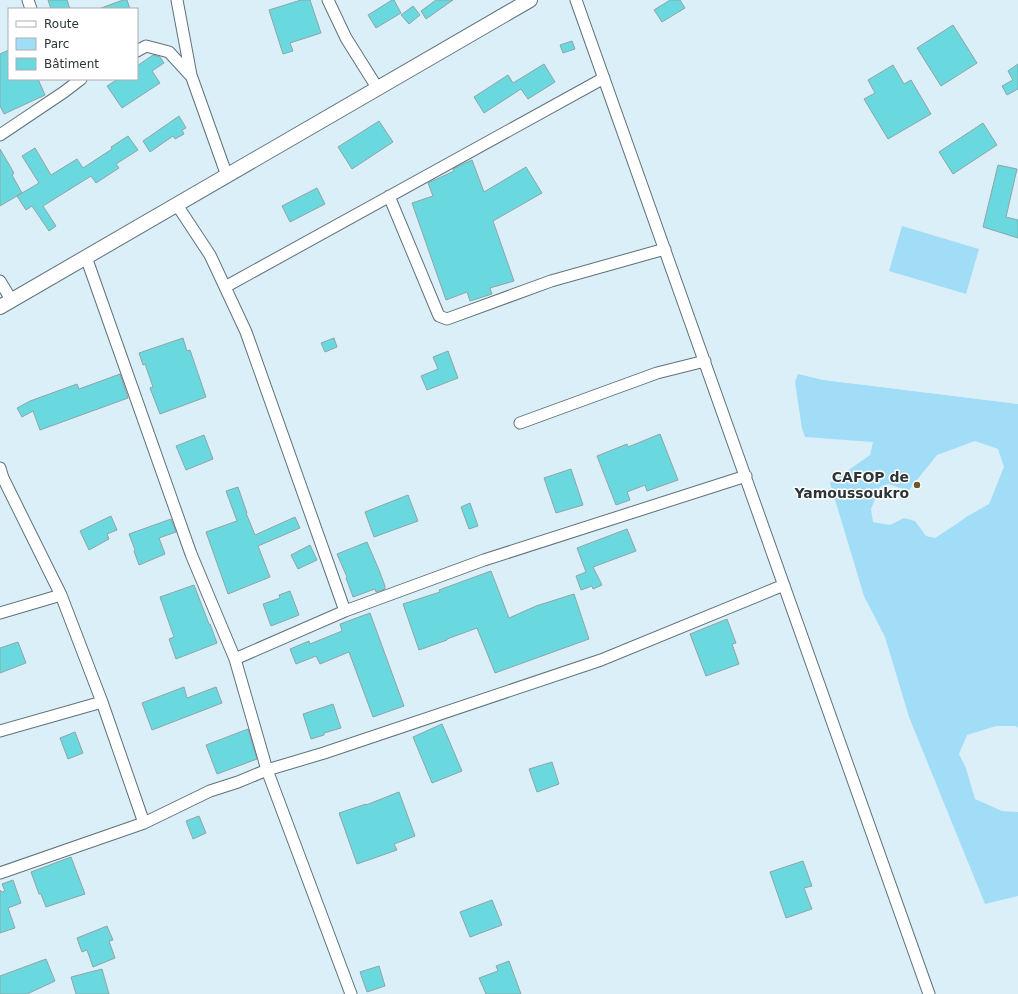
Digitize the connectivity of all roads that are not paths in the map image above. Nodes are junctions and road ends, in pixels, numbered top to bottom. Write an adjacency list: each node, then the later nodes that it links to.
1 (177, 0): 6 (street)
2 (328, 0): 11 (street)
3 (530, 0): 11 (street)
4 (576, 0): 7 (street)
5 (138, 50): 6 (street)
6 (190, 75): 13 (street)
7 (604, 78): 14 (street); 16 (street)
8 (63, 80): 9 (street)
9 (78, 80)
10 (79, 80): 12 (street)
11 (378, 89): 13 (street)
12 (0, 135)
13 (227, 176): 15 (street)
14 (389, 196): 16 (street); 19 (street)
15 (176, 205): 17 (street); 19 (street)
16 (665, 249): 21 (street)
17 (86, 257): 20 (street); 29 (street)
18 (0, 281): 20 (street)
19 (225, 287): 27 (street)
20 (6, 304)
21 (705, 361): 22 (street); 24 (street)
22 (520, 423)
23 (1, 475): 26 (street)
24 (746, 476): 25 (street); 27 (street)
25 (784, 585): 32 (street); 36 (street)
26 (61, 595): 28 (street); 30 (street)
27 (345, 611): 29 (street)
28 (0, 613)
29 (235, 659): 32 (street)
30 (102, 702): 31 (street); 33 (street)
31 (0, 731)
32 (267, 770): 33 (street); 35 (street)
33 (144, 823): 34 (street)
34 (0, 873)
35 (351, 994)
36 (930, 994)

